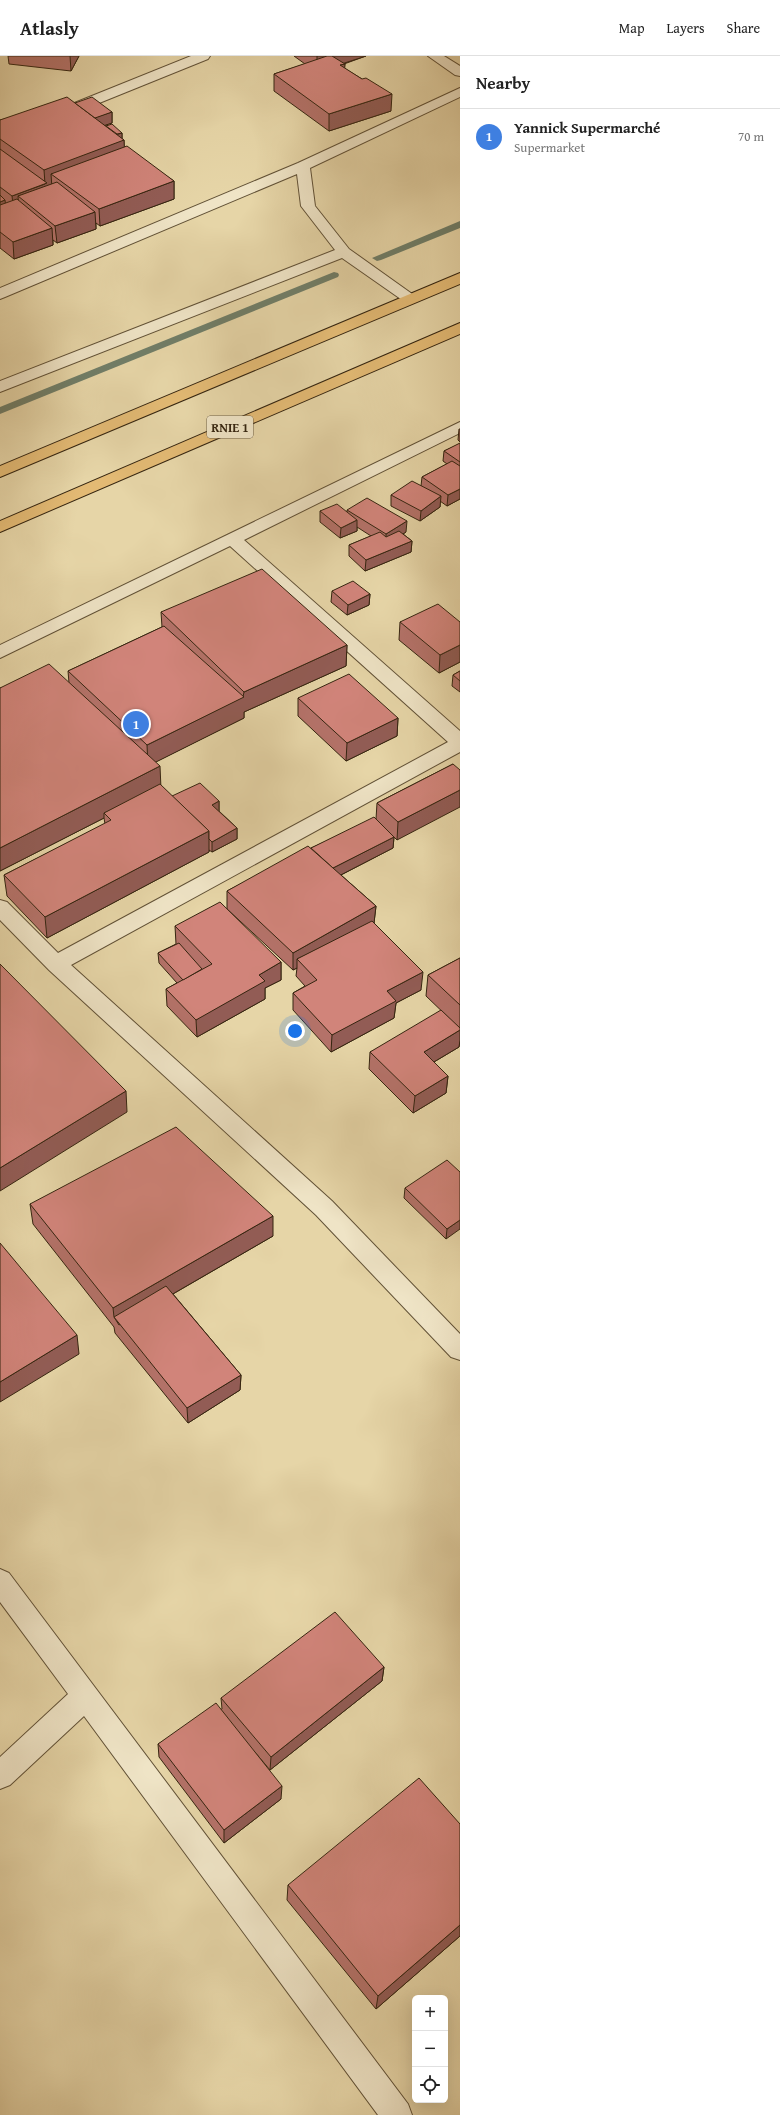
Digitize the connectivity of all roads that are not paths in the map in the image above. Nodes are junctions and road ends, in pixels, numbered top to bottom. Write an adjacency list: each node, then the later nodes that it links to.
1 (204, 56): 5 (street)
2 (435, 56): 3 (street)
3 (460, 72)
4 (460, 92): 6 (street)
5 (51, 117)
6 (303, 166): 7 (street); 9 (street)
7 (344, 252): 10 (street); 12 (street)
8 (460, 278): 10 (highway)
9 (0, 294)
10 (410, 300): 14 (highway)
11 (460, 328): 15 (highway, RNIE 1)
12 (0, 387)
13 (460, 427): 16 (street)
14 (0, 472)
15 (0, 527)
16 (231, 538): 17 (street); 18 (street)
17 (0, 652)
18 (460, 744): 20 (street)
19 (0, 907): 20 (street)
20 (56, 964): 21 (street)
21 (460, 1350)
22 (0, 1581): 23 (street)
23 (86, 1696): 24 (street); 25 (street)
24 (0, 1775)
25 (397, 2115)

